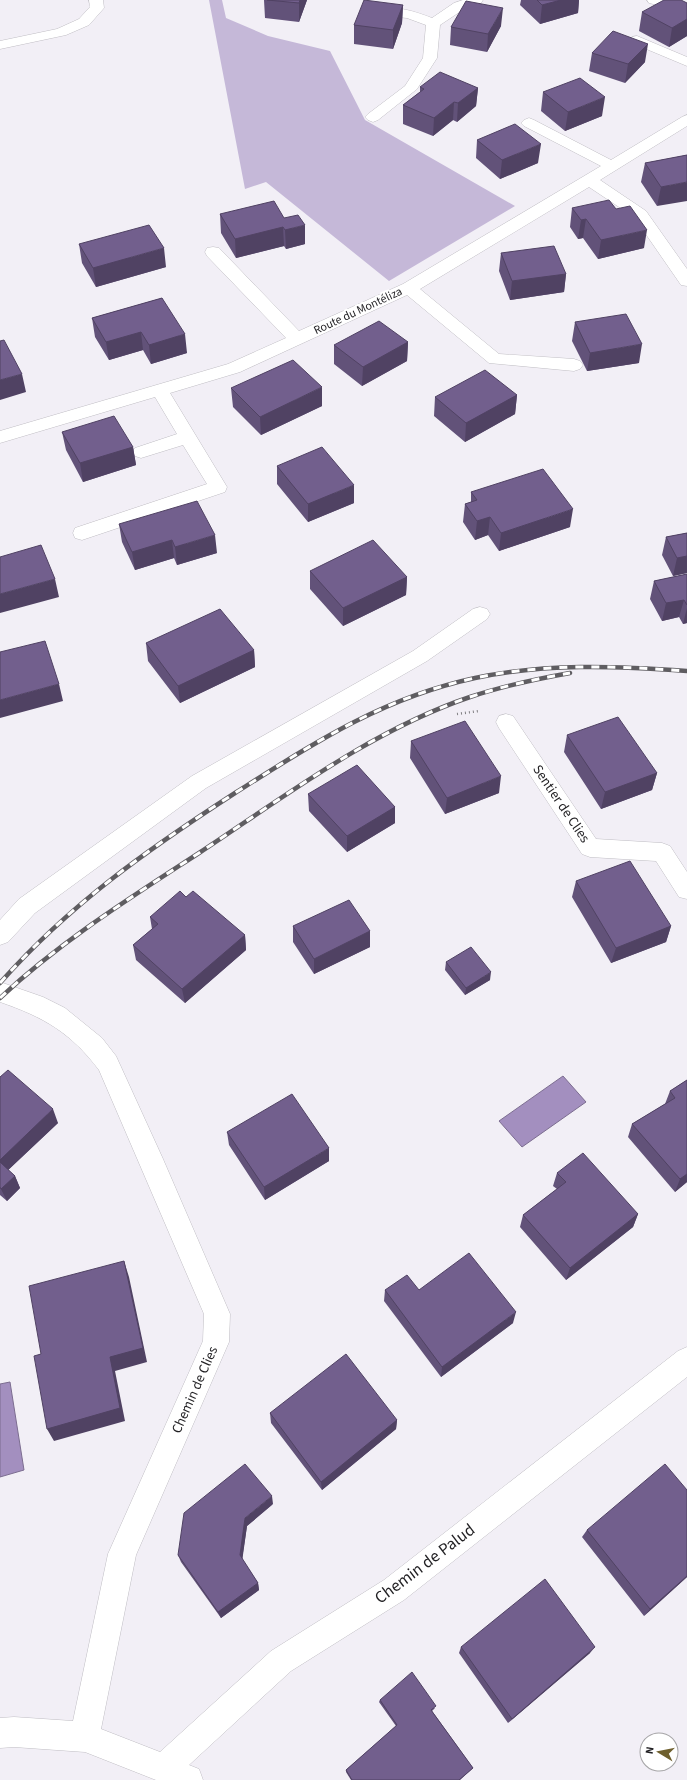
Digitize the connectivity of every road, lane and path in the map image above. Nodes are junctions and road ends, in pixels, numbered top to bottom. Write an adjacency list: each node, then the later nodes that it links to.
1 (96, 0): 8 (street)
2 (476, 0): 6 (street)
3 (654, 0): 4 (street)
4 (687, 8)
5 (384, 12): 6 (street)
6 (433, 23): 10 (street)
7 (637, 40): 9 (street)
8 (0, 44)
9 (687, 62)
10 (373, 116)
11 (687, 120): 13 (street, Route du Montéliza)
12 (529, 123): 13 (street)
13 (612, 166): 14 (street, Route du Montéliza)
14 (589, 180): 16 (street); 17 (street, Route du Montéliza)
15 (213, 252): 18 (street)
16 (687, 282)
17 (409, 288): 18 (street, Route du Montéliza); 19 (street)
18 (296, 339): 20 (street, Route du Montéliza)
19 (574, 364)
20 (158, 390): 21 (street, Route du Montéliza); 22 (street)
21 (0, 437)
22 (187, 437): 23 (street); 24 (street)
23 (141, 452)
24 (82, 532)
25 (480, 614): 28 (street)
26 (506, 722): 27 (street, Sentier de Clies)
27 (687, 890)
28 (0, 935)
29 (0, 992): 32 (street, Chemin de Clies)
30 (687, 1360): 33 (street, Chemin de Palud)
31 (0, 1733): 32 (street)
32 (84, 1737): 33 (street)
33 (176, 1774)

